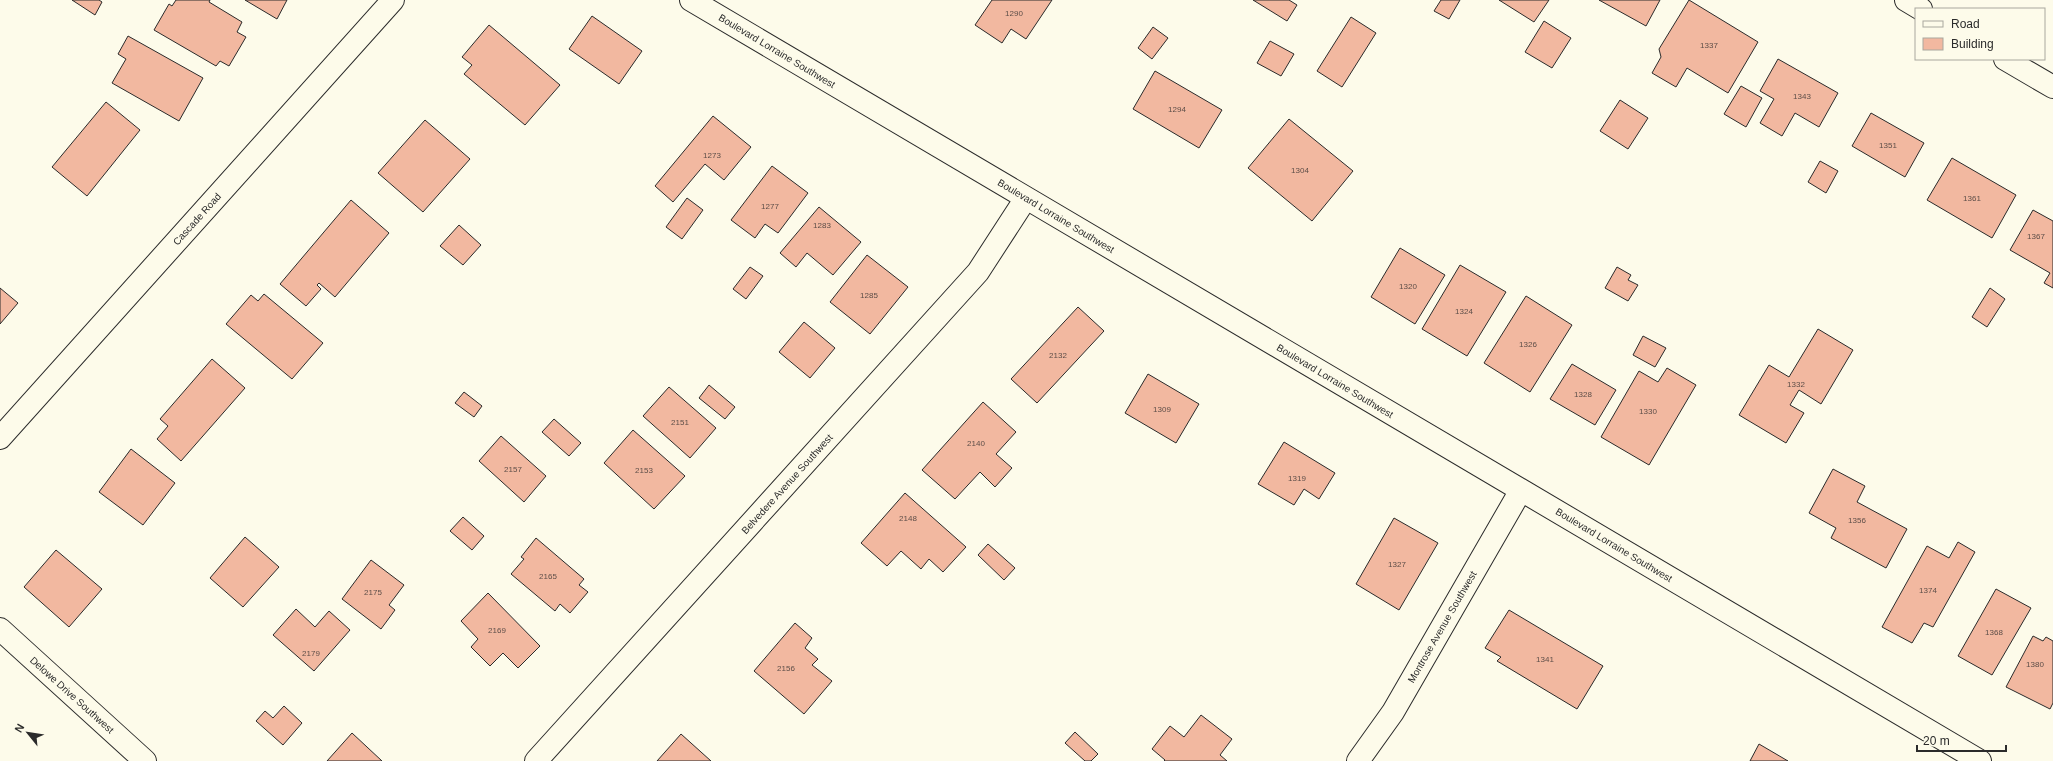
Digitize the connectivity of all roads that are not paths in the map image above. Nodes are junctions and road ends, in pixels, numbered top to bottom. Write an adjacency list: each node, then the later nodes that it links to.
1 (393, 0): 8 (street, Cascade Road)
2 (691, 0): 7 (street, Boulevard Lorraine Southwest)
3 (1906, 0): 4 (street)
4 (1919, 8)
5 (2007, 60): 6 (street)
6 (2053, 87)
7 (1026, 198): 9 (street, Boulevard Lorraine Southwest); 12 (street, Belvedere Avenue Southwest)
8 (0, 438)
9 (1521, 490): 13 (street, Montrose Avenue Southwest); 14 (street, Boulevard Lorraine Southwest)
10 (0, 629): 11 (street, Delowe Drive Southwest)
11 (145, 761)
12 (536, 761)
13 (1358, 761)
14 (1980, 761)

